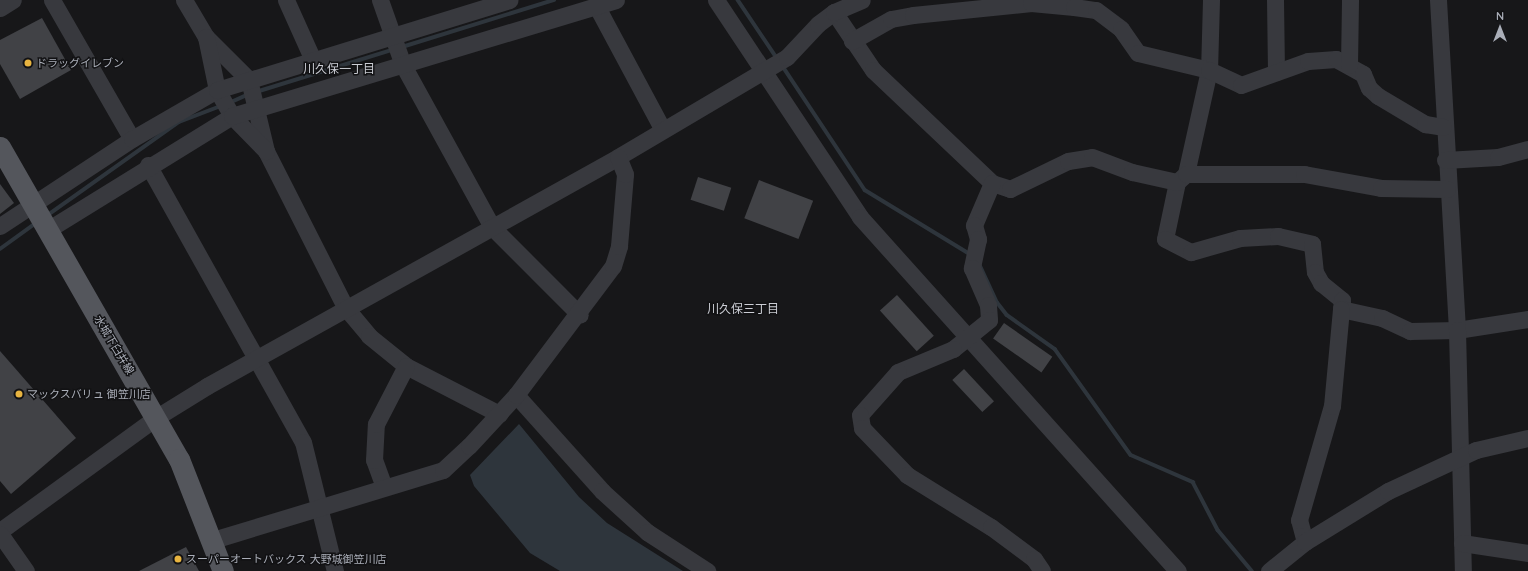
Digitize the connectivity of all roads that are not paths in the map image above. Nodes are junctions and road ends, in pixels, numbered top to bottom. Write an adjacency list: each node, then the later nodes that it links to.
1 (13, 0): 16 (street)
2 (52, 0): 33 (street)
3 (184, 0): 18 (street)
4 (286, 0): 21 (street)
5 (380, 0): 19 (street)
6 (509, 0): 14 (street)
7 (616, 0): 15 (street)
8 (716, 0): 23 (street)
9 (862, 0): 17 (street)
10 (1211, 0): 25 (street)
11 (1275, 0): 26 (street)
12 (1350, 0): 24 (street)
13 (1438, 0): 31 (street)
14 (475, 5): 19 (street)
15 (597, 7): 22 (street); 32 (street)
16 (0, 8)
17 (834, 12): 20 (street); 23 (street)
18 (206, 37): 27 (street); 28 (street)
19 (394, 38): 21 (street); 22 (street)
20 (852, 41): 25 (street); 41 (street)
21 (313, 60): 27 (street)
22 (402, 64): 29 (street); 45 (street)
23 (774, 64): 32 (street); 52 (street)
24 (1349, 64): 26 (street); 31 (street)
25 (1209, 70): 26 (street); 40 (street)
26 (1276, 72)
27 (249, 80): 28 (street); 29 (street)
28 (217, 90): 30 (street); 33 (street)
29 (257, 108): 30 (street); 36 (street)
30 (232, 116): 36 (street); 39 (street)
31 (1443, 127): 38 (street)
32 (662, 128): 37 (street)
33 (132, 138): 43 (street)
34 (0, 148): 43 (main road, 水城下臼井線)
35 (1528, 149): 38 (street)
36 (266, 151): 47 (street)
37 (618, 157): 45 (street); 49 (street)
38 (1445, 160): 42 (street)
39 (148, 165): 46 (street); 53 (street)
40 (1182, 178): 41 (street); 42 (street); 48 (street)
41 (992, 183): 52 (street)
42 (1447, 189): 51 (street)
43 (33, 202): 44 (street); 46 (main road, 水城下臼井線)
44 (0, 226)
45 (492, 227): 47 (street); 49 (street)
46 (49, 229): 57 (main road, 水城下臼井線)
47 (345, 307): 53 (street); 54 (street)
48 (1341, 310): 51 (street); 65 (street)
49 (580, 314): 55 (street)
50 (1528, 319): 51 (street)
51 (1457, 330): 59 (street)
52 (967, 339): 72 (street); 73 (street)
53 (253, 358): 57 (street); 61 (street)
54 (406, 366): 56 (street); 60 (street)
55 (516, 395): 56 (street); 71 (street)
56 (499, 414): 60 (street)
57 (157, 417): 62 (street); 64 (main road, 水城下臼井線)
58 (1528, 438): 59 (street)
59 (1460, 456): 65 (street); 66 (street)
60 (384, 487): 61 (street)
61 (320, 508): 64 (street); 70 (street)
62 (0, 530)
63 (0, 534): 68 (street)
64 (213, 540): 69 (main road, 水城下臼井線)
65 (1305, 542): 74 (street)
66 (1462, 543): 67 (street); 75 (street)
67 (1528, 553)
68 (26, 571)
69 (223, 571)
70 (335, 571)
71 (707, 571)
72 (1042, 571)
73 (1178, 571)
74 (1269, 571)
75 (1463, 571)

